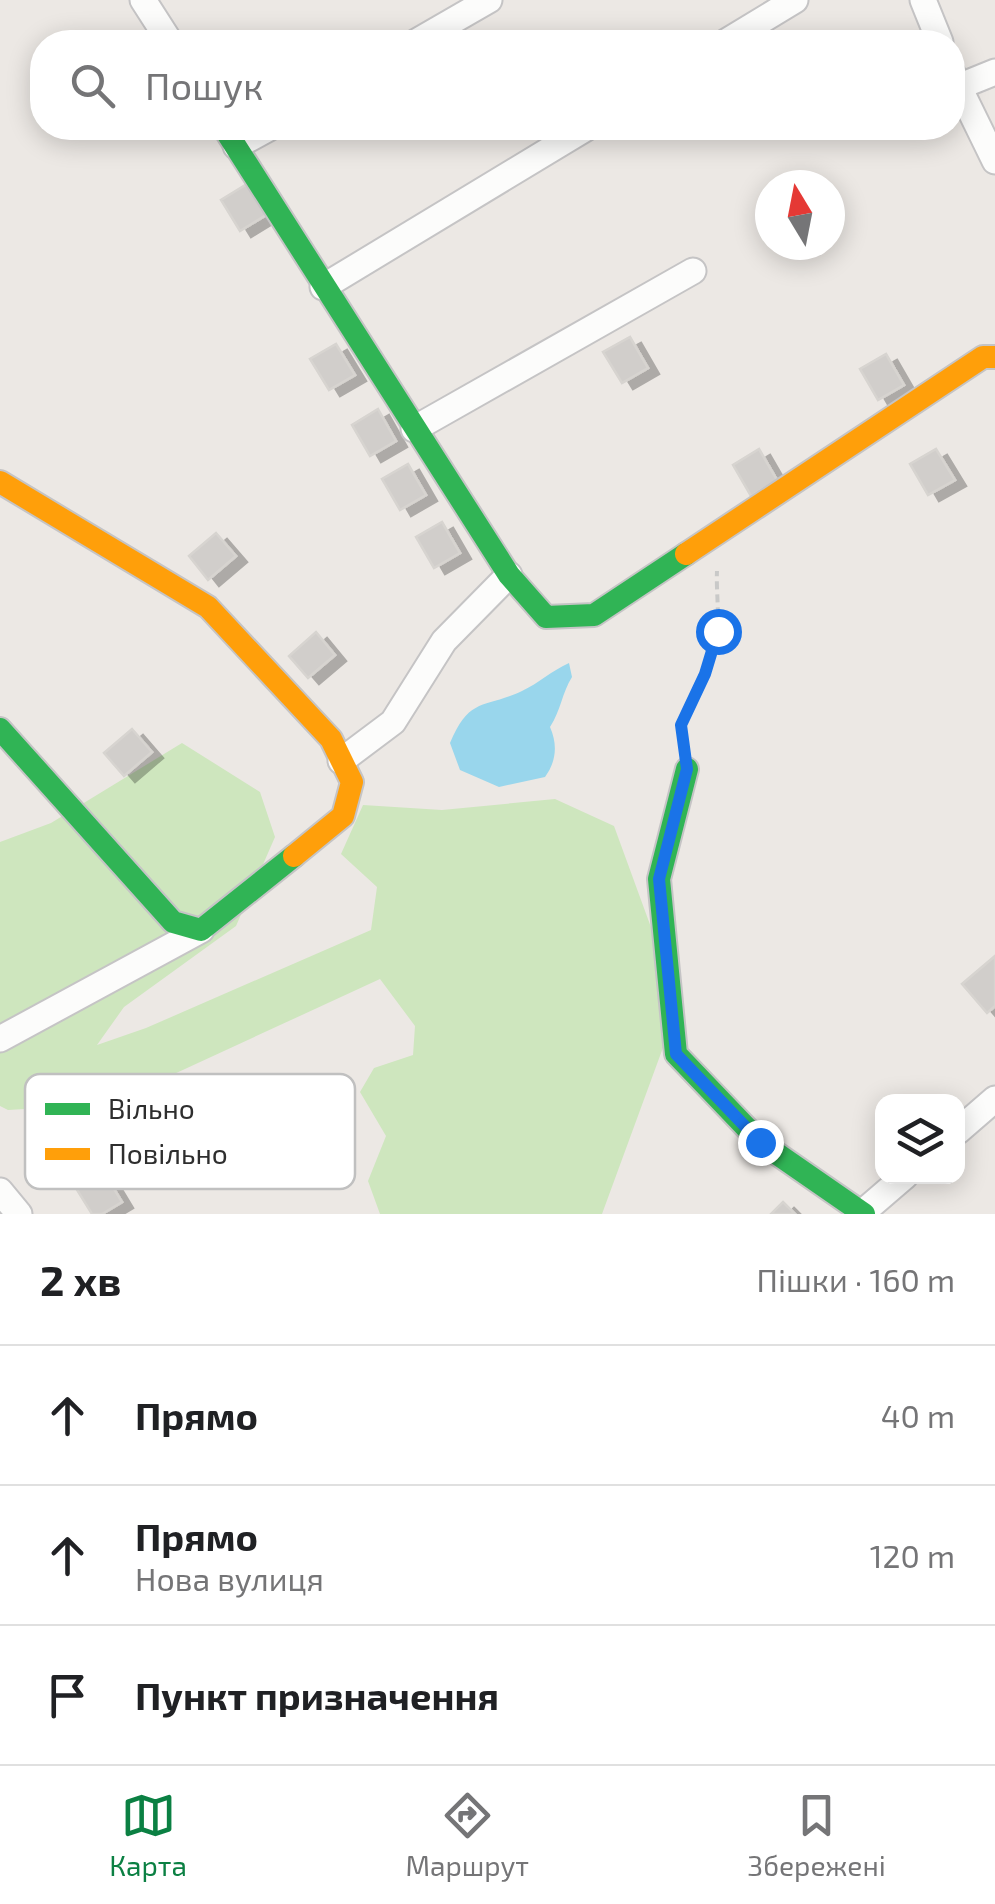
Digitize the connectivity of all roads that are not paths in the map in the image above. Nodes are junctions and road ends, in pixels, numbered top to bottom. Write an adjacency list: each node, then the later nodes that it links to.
1 (143, 0): 5 (street)
2 (490, 0): 6 (street)
3 (923, 0): 8 (street)
4 (781, 4): 7 (street)
5 (162, 30)
6 (437, 30)
7 (743, 30)
8 (935, 30)
9 (995, 72): 10 (street)
10 (965, 78)
11 (965, 100): 14 (street)
12 (232, 140): 16 (street)
13 (566, 140): 16 (street)
14 (995, 160)
15 (693, 271): 18 (street)
16 (323, 288): 18 (street)
17 (995, 357): 20 (street)
18 (414, 429): 20 (street)
19 (0, 482): 22 (street)
20 (509, 574): 22 (street)
21 (0, 729): 24 (street)
22 (342, 761): 24 (street)
23 (687, 769): 31 (street)
24 (202, 930): 25 (street)
25 (0, 1039)
26 (995, 1099): 27 (street)
27 (965, 1125)
28 (896, 1184): 31 (street)
29 (0, 1191): 30 (street)
30 (19, 1214)
31 (863, 1214)

